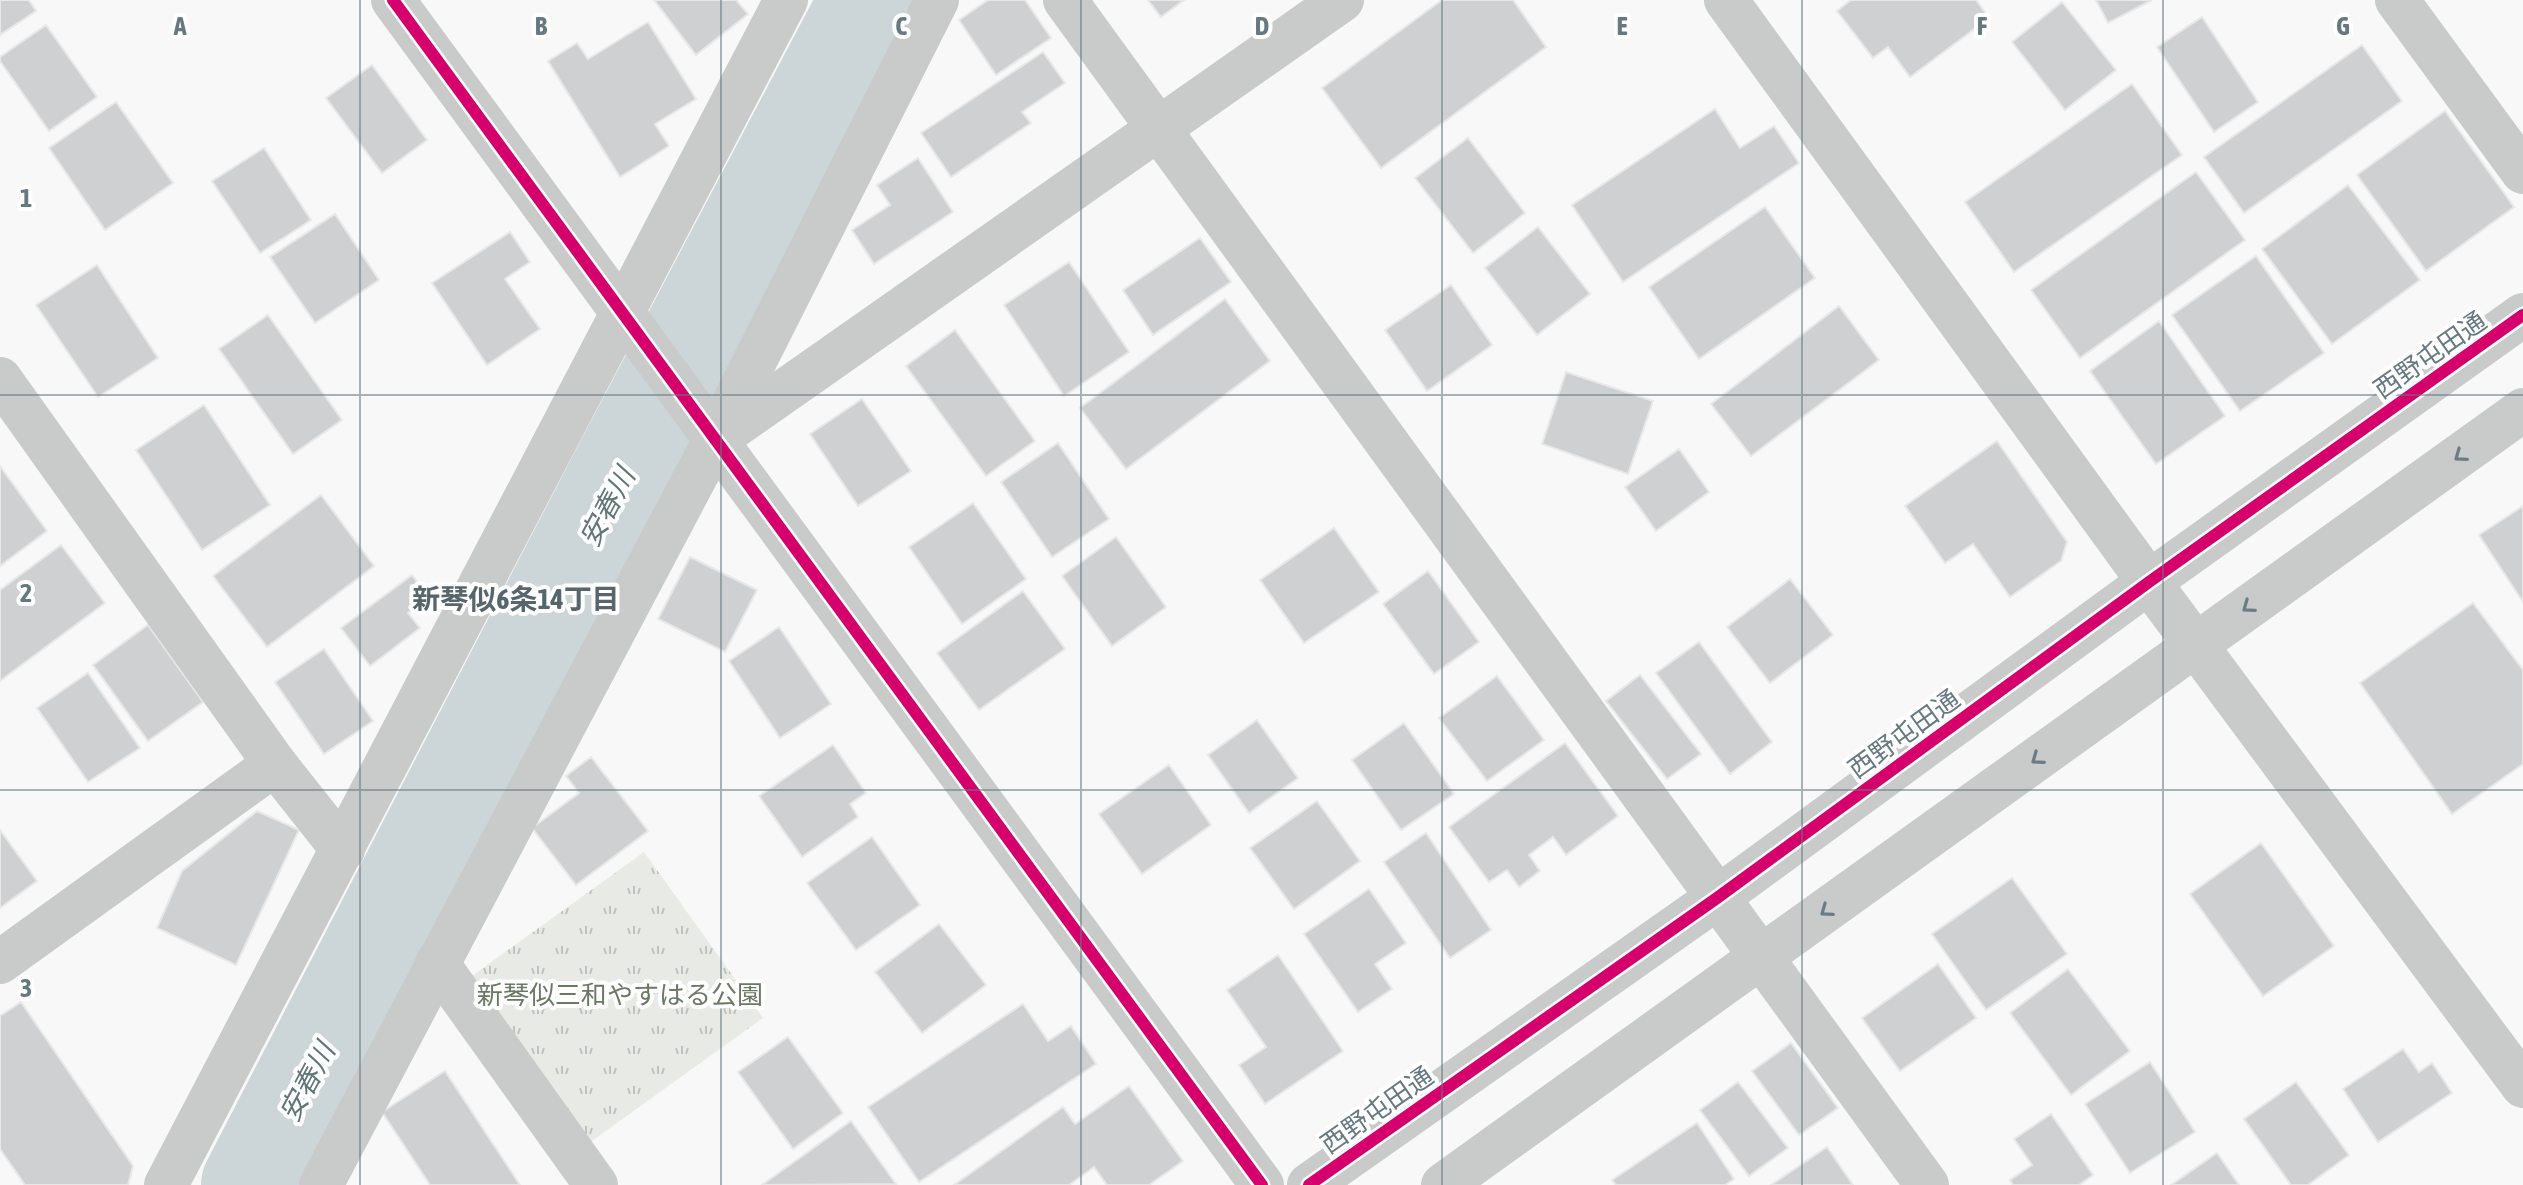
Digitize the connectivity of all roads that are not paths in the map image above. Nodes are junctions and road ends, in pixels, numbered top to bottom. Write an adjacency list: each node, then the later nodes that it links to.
1 (393, 0): 10 (street)
2 (786, 0): 10 (street)
3 (937, 0): 14 (street)
4 (1065, 0): 8 (street)
5 (1342, 0): 8 (street)
6 (1726, 0): 15 (street)
7 (2397, 0): 9 (street)
8 (1160, 130): 14 (street); 19 (street)
9 (2523, 172)
10 (620, 312): 14 (street); 18 (street)
11 (2523, 315): 15 (street, 西野屯田通)
12 (0, 379): 17 (street)
13 (2523, 410): 16 (street, one-way to 16)
14 (704, 424): 22 (street); 27 (street)
15 (2149, 582): 16 (street); 19 (street, 西野屯田通)
16 (2197, 644): 20 (street, one-way to 20); 23 (street)
17 (275, 764): 18 (street); 21 (street)
18 (343, 850): 24 (street)
19 (1717, 898): 20 (street); 28 (street, 西野屯田通)
20 (1761, 958): 29 (street); 30 (street)
21 (0, 962)
22 (437, 963): 25 (street); 26 (street)
23 (2523, 1086)
24 (166, 1185)
25 (321, 1185)
26 (596, 1185)
27 (1262, 1185)
28 (1309, 1185)
29 (1443, 1185)
30 (1927, 1185)

